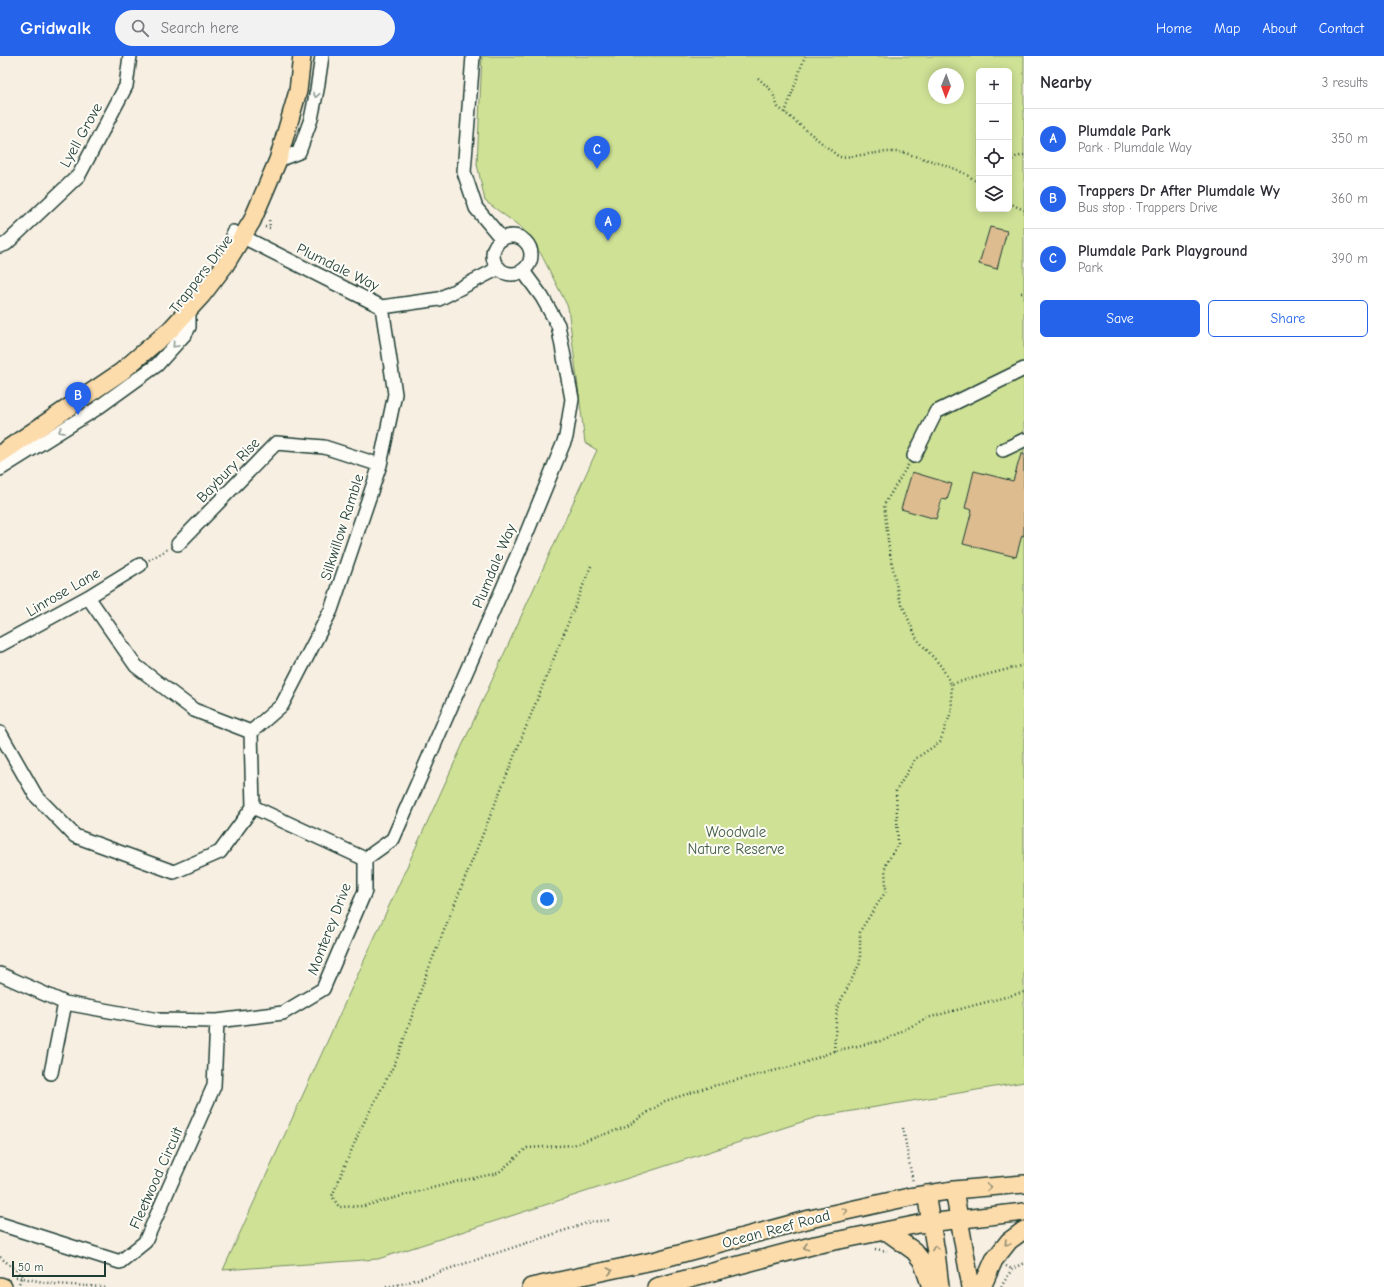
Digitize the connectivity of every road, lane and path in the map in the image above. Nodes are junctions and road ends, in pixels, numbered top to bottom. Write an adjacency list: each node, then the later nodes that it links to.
1 (130, 56): 17 (street, Lyell Grove)
2 (292, 56): 15 (main road, Trappers Drive)
3 (302, 56): 10 (main road, Trappers Drive)
4 (322, 56): 10 (street, one-way to 10)
5 (473, 56): 16 (street)
6 (805, 56): 8 (path)
7 (758, 78): 8 (path)
8 (785, 113): 12 (path)
9 (1024, 155): 11 (path)
10 (278, 160): 15 (main road, Trappers Drive)
11 (1012, 160)
12 (976, 181)
13 (1012, 204): 14 (path)
14 (1024, 210)
15 (238, 235): 20 (street, Plumdale Way); 21 (main road, Trappers Drive); 24 (main road, Trappers Drive)
16 (502, 239): 18 (street); 19 (street)
17 (0, 246)
18 (499, 268): 19 (street); 20 (street, Plumdale Way)
19 (523, 270): 40 (street, Plumdale Way)
20 (382, 307): 28 (street, Silkwillow Ramble)
21 (189, 310): 26 (main road, Trappers Drive); 29 (street, Trappers Drive, one-way to 29)
22 (1024, 369): 27 (street)
23 (1024, 440): 25 (street)
24 (0, 441)
25 (1003, 450)
26 (0, 454)
27 (914, 456): 36 (path)
28 (380, 465): 30 (street, Baybury Rise); 37 (street, Silkwillow Ramble)
29 (0, 469)
30 (178, 544): 31 (path)
31 (140, 565): 33 (street, Linrose Lane)
32 (591, 566): 45 (path)
33 (88, 597): 34 (street, Linrose Lane); 37 (street)
34 (0, 646)
35 (1024, 666): 36 (path)
36 (951, 684): 45 (path)
37 (251, 732): 39 (street)
38 (0, 733): 39 (street)
39 (253, 807): 40 (street)
40 (365, 859): 44 (street, Monterey Drive)
41 (0, 974): 43 (street, Monterey Drive)
42 (1024, 992): 45 (path)
43 (65, 1003): 44 (street, Monterey Drive); 46 (street)
44 (217, 1021): 56 (street, Fleetwood Circuit)
45 (834, 1051)
46 (51, 1073)
47 (903, 1128): 48 (path)
48 (913, 1183)
49 (1024, 1184): 50 (main road, Ocean Reef Road, one-way to 49)
50 (954, 1190): 51 (main road, Ocean Reef Road); 53 (main road)
51 (926, 1194): 55 (main road); 66 (main road, Ocean Reef Road, one-way to 51)
52 (1024, 1212): 53 (main road, Ocean Reef Road)
53 (960, 1219): 55 (main road, Ocean Reef Road); 70 (main road)
54 (609, 1220): 65 (path)
55 (932, 1223): 58 (main road, Ocean Reef Road); 69 (main road, one-way to 55)
56 (0, 1224)
57 (1024, 1230): 71 (main road, one-way to 71)
58 (886, 1231): 67 (main road, Ocean Reef Road, one-way to 67); 68 (main road)
59 (0, 1257): 61 (path)
60 (1024, 1263): 72 (path)
61 (21, 1277): 62 (path); 63 (path); 64 (path)
62 (3, 1283)
63 (18, 1287)
64 (105, 1287)
65 (386, 1287)
66 (531, 1287)
67 (656, 1287)
68 (931, 1287)
69 (940, 1287)
70 (971, 1287)
71 (982, 1287)
72 (1002, 1287)

